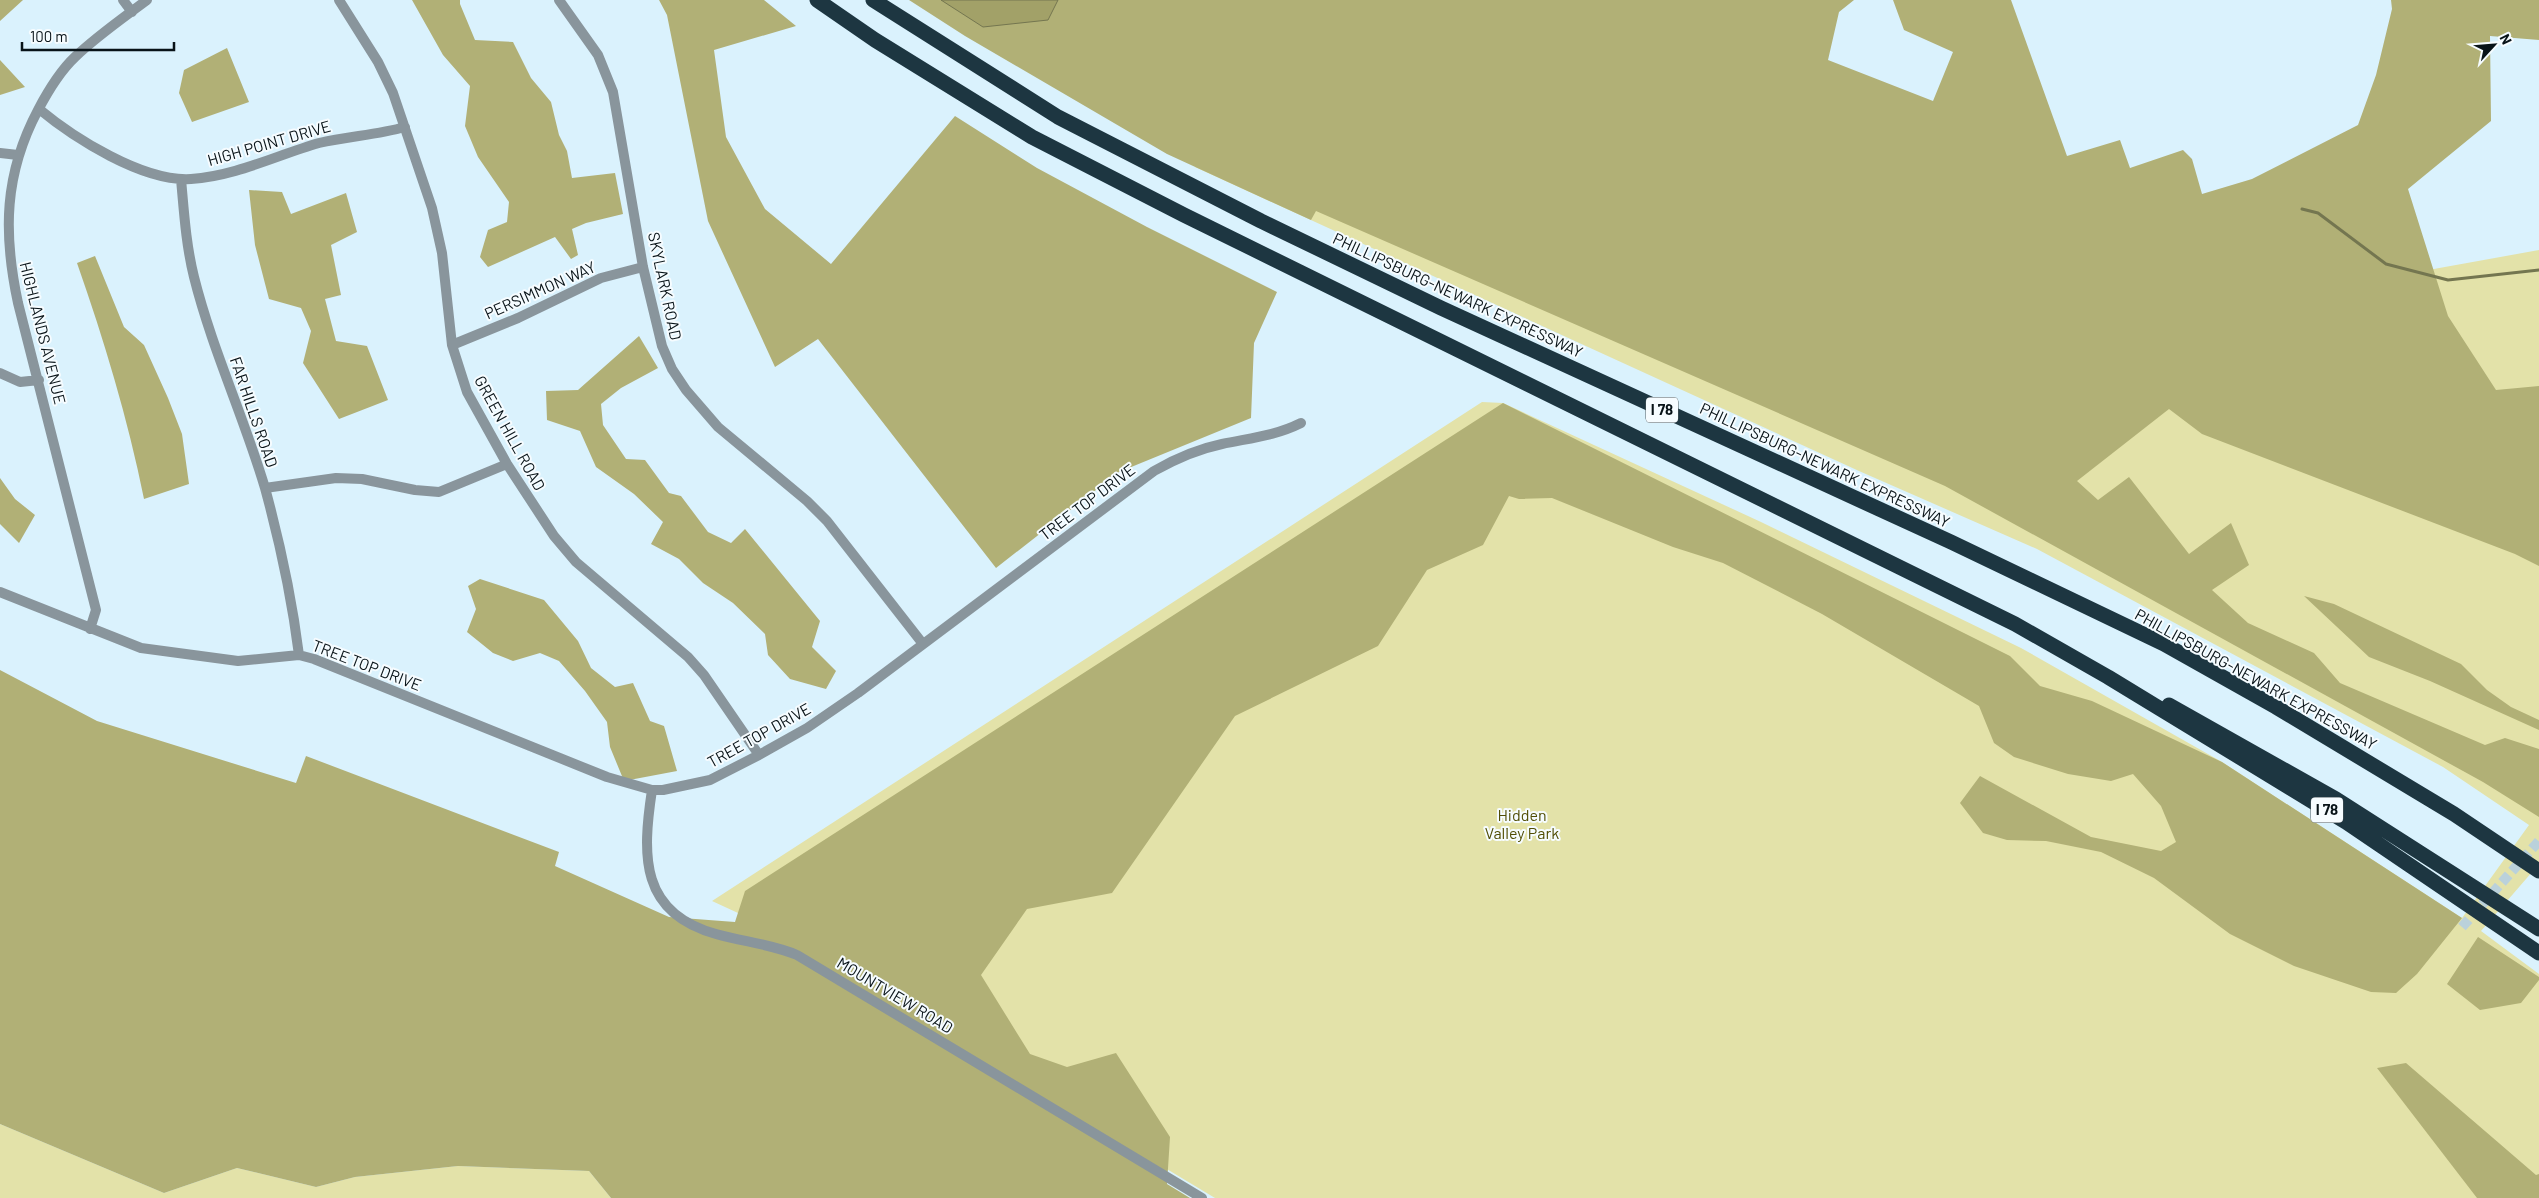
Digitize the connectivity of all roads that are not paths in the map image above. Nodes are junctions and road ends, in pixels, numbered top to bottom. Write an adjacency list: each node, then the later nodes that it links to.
1 (123, 0): 7 (street)
2 (147, 0): 7 (street, HIGHLANDS AVENUE)
3 (339, 0): 9 (street, GREEN HILL ROAD)
4 (559, 0): 13 (street, SKYLARK ROAD)
5 (817, 0): 24 (highway, I 78)
6 (873, 0): 27 (highway, PHILLIPSBURG-NEWARK EXPRESSWAY / I 78)
7 (132, 12): 8 (street, HIGHLANDS AVENUE)
8 (39, 109): 11 (street, HIGHLANDS AVENUE); 12 (street, HIGH POINT DRIVE)
9 (405, 128): 12 (street, HIGH POINT DRIVE); 14 (street, GREEN HILL ROAD)
10 (0, 153): 11 (street)
11 (18, 155): 16 (street, HIGHLANDS AVENUE)
12 (181, 179): 19 (street, FAR HILLS ROAD)
13 (643, 267): 14 (street, PERSIMMON WAY); 22 (street, SKYLARK ROAD)
14 (452, 345): 18 (street, GREEN HILL ROAD)
15 (0, 373): 16 (street)
16 (39, 380): 21 (street, HIGHLANDS AVENUE)
17 (1301, 423): 22 (street, TREE TOP DRIVE)
18 (507, 464): 19 (street); 25 (street, GREEN HILL ROAD)
19 (264, 488): 23 (street, FAR HILLS ROAD)
20 (0, 592): 21 (street, TREE TOP DRIVE)
21 (90, 629): 23 (street, TREE TOP DRIVE)
22 (923, 644): 25 (street, TREE TOP DRIVE)
23 (299, 655): 26 (street, TREE TOP DRIVE)
24 (2108, 677): 28 (highway, I 78); 29 (highway, I 78)
25 (759, 755): 26 (street, TREE TOP DRIVE)
26 (652, 790): 30 (street, MOUNTVIEW ROAD)
27 (2539, 871)
28 (2539, 929)
29 (2539, 953)
30 (1202, 1198)

